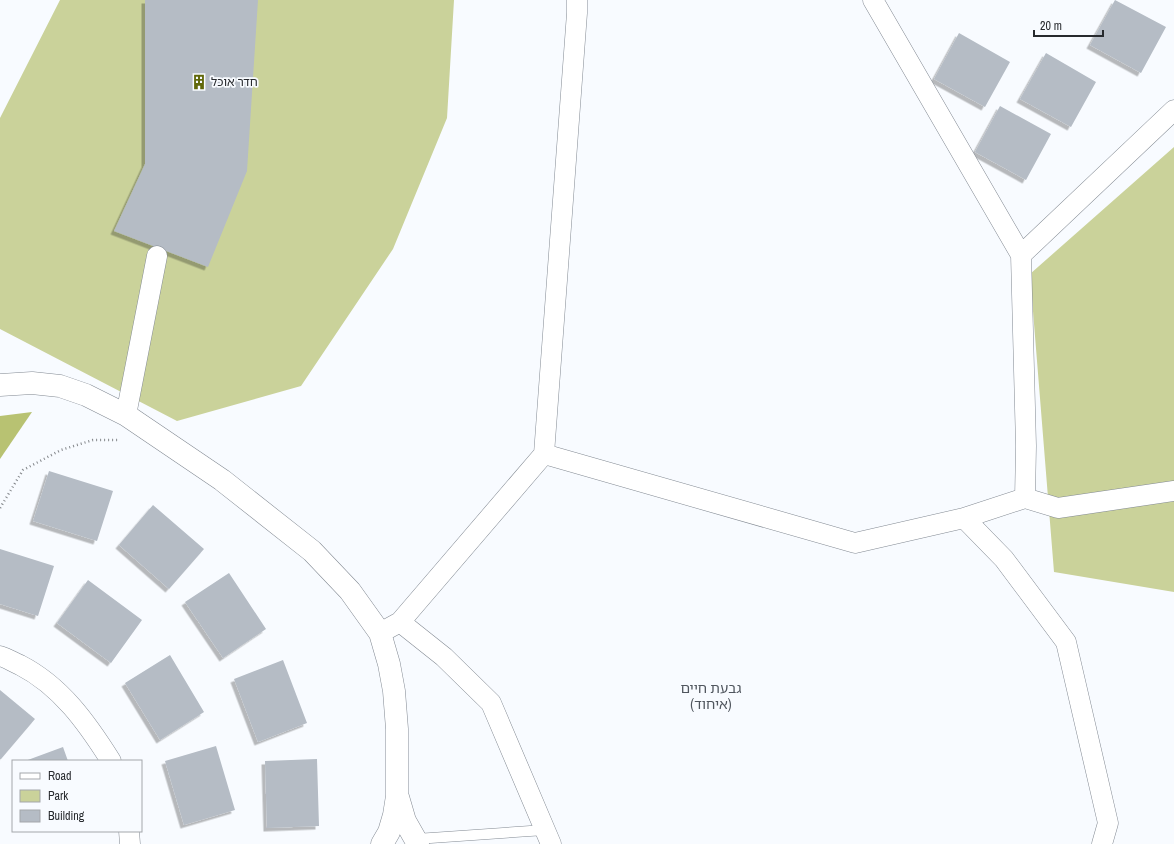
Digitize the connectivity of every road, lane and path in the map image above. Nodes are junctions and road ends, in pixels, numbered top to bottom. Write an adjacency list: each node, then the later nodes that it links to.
1 (577, 0): 9 (street)
2 (872, 0): 4 (street)
3 (1174, 110): 4 (street)
4 (1021, 255): 11 (street)
5 (157, 256): 7 (street)
6 (0, 385): 7 (street)
7 (126, 415): 15 (street)
8 (124, 440): 12 (path)
9 (544, 454): 13 (street); 14 (street)
10 (1174, 491): 11 (street)
11 (1025, 498): 13 (street)
12 (0, 508)
13 (964, 518): 24 (street)
14 (400, 622): 15 (street); 20 (street)
15 (380, 633): 18 (street)
16 (0, 656): 17 (street)
17 (109, 760)
18 (397, 796): 21 (street); 23 (street)
19 (129, 832): 22 (street)
20 (548, 837): 21 (lane)
21 (416, 842)
22 (130, 844)
23 (382, 844)
24 (1102, 844)

